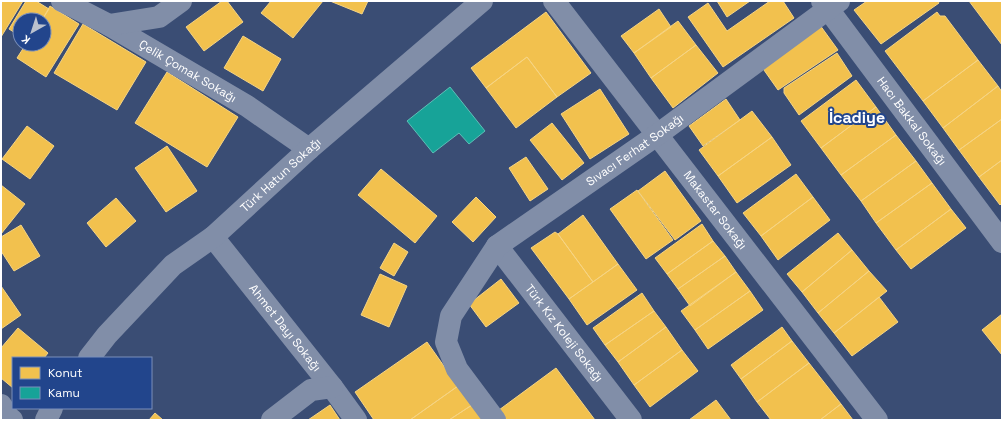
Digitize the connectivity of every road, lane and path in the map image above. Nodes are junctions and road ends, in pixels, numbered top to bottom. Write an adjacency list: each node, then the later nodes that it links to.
1 (62, 1): 6 (street, Çelik Çomak Sokağı)
2 (181, 1): 6 (street)
3 (482, 1): 8 (street, Türk Hatun Sokağı)
4 (554, 1): 7 (street, Makastar Sokağı)
5 (830, 4): 7 (street, Sıvacı Ferhat Sokağı); 10 (street, Hacı Bakkal Sokağı)
6 (109, 25): 8 (street, Çelik Çomak Sokağı)
7 (657, 135): 11 (street, Sıvacı Ferhat Sokağı); 20 (street, Makastar Sokağı)
8 (309, 148): 9 (street, Türk Hatun Sokağı)
9 (213, 237): 12 (street, Türk Hatun Sokağı); 13 (street, Ahmet Dayı Sokağı)
10 (1002, 242)
11 (498, 246): 18 (street, Sıvacı Ferhat Sokağı); 19 (street, Türk Kız Koleji Sokağı)
12 (90, 357)
13 (332, 386): 16 (street); 17 (street, Ahmet Dayı Sokağı)
14 (52, 409): 15 (street)
15 (46, 420)
16 (272, 420)
17 (356, 420)
18 (495, 420)
19 (631, 420)
20 (877, 420)

